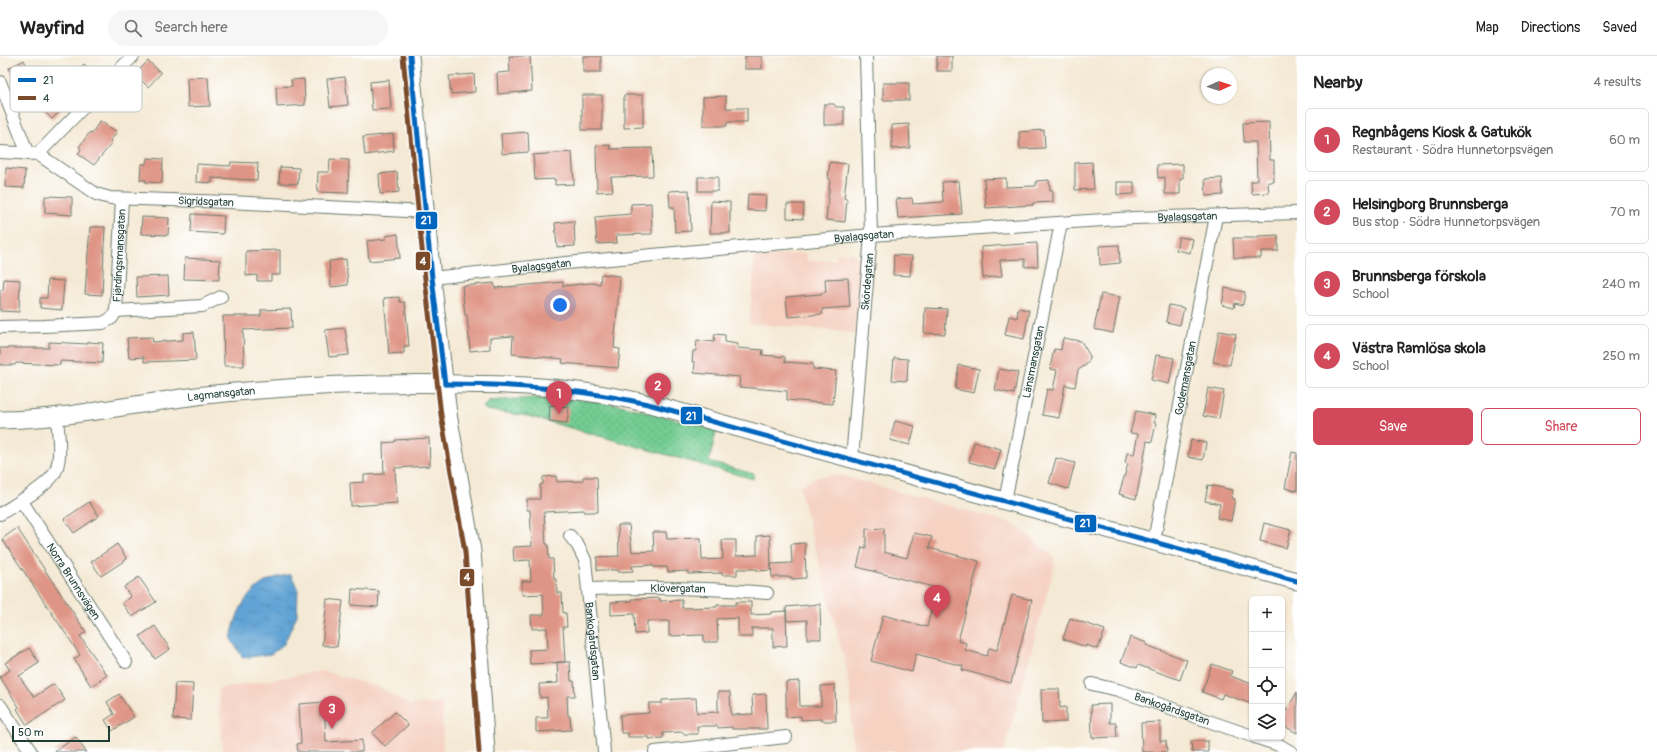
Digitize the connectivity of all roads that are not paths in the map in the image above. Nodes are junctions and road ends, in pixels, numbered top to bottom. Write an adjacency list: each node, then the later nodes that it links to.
1 (133, 56): 4 (street)
2 (410, 56): 12 (street)
3 (866, 56): 16 (street, Skördegatan)
4 (123, 66)
5 (0, 82): 6 (street)
6 (10, 104)
7 (14, 112): 10 (street)
8 (76, 112): 10 (street)
9 (0, 152): 10 (street)
10 (33, 154): 11 (street, Sigridsgatan)
11 (122, 199): 12 (street, Sigridsgatan); 19 (street, Fjärdingsmansgatan)
12 (426, 212): 17 (street)
13 (1297, 213): 14 (street, Byalagsgatan)
14 (1216, 216): 15 (street, Byalagsgatan); 29 (street, Godemansgatan)
15 (1061, 223): 16 (street, Byalagsgatan); 26 (street, Länsmansgatan)
16 (871, 235): 17 (street, Byalagsgatan); 24 (street, Skördegatan)
17 (432, 278): 21 (street)
18 (221, 297): 19 (street)
19 (116, 311): 20 (street, Fjärdingsmansgatan)
20 (0, 327)
21 (445, 384): 22 (street, Lagmansgatan); 24 (street, Lagmansgatan); 40 (street)
22 (57, 417): 23 (street, Lagmansgatan); 25 (street)
23 (0, 420)
24 (852, 459): 26 (street, Lagmansgatan)
25 (21, 500): 27 (street); 33 (street, Norra Brunnsvägen)
26 (1005, 501): 29 (street, Lagmansgatan)
27 (0, 514)
28 (570, 536): 31 (street, Bankogårdsgatan)
29 (1154, 541): 30 (street, Lagmansgatan)
30 (1297, 581)
31 (588, 589): 32 (street, Klövergatan); 41 (street, Bankogårdsgatan)
32 (767, 593)
33 (126, 662)
34 (1092, 684): 36 (street, Bankogårdsgatan)
35 (0, 705): 39 (street)
36 (1249, 736)
37 (786, 737): 42 (street)
38 (1263, 740): 43 (street, Bankogårdsgatan)
39 (31, 752)
40 (486, 752)
41 (604, 752)
42 (655, 752)
43 (1291, 752)

